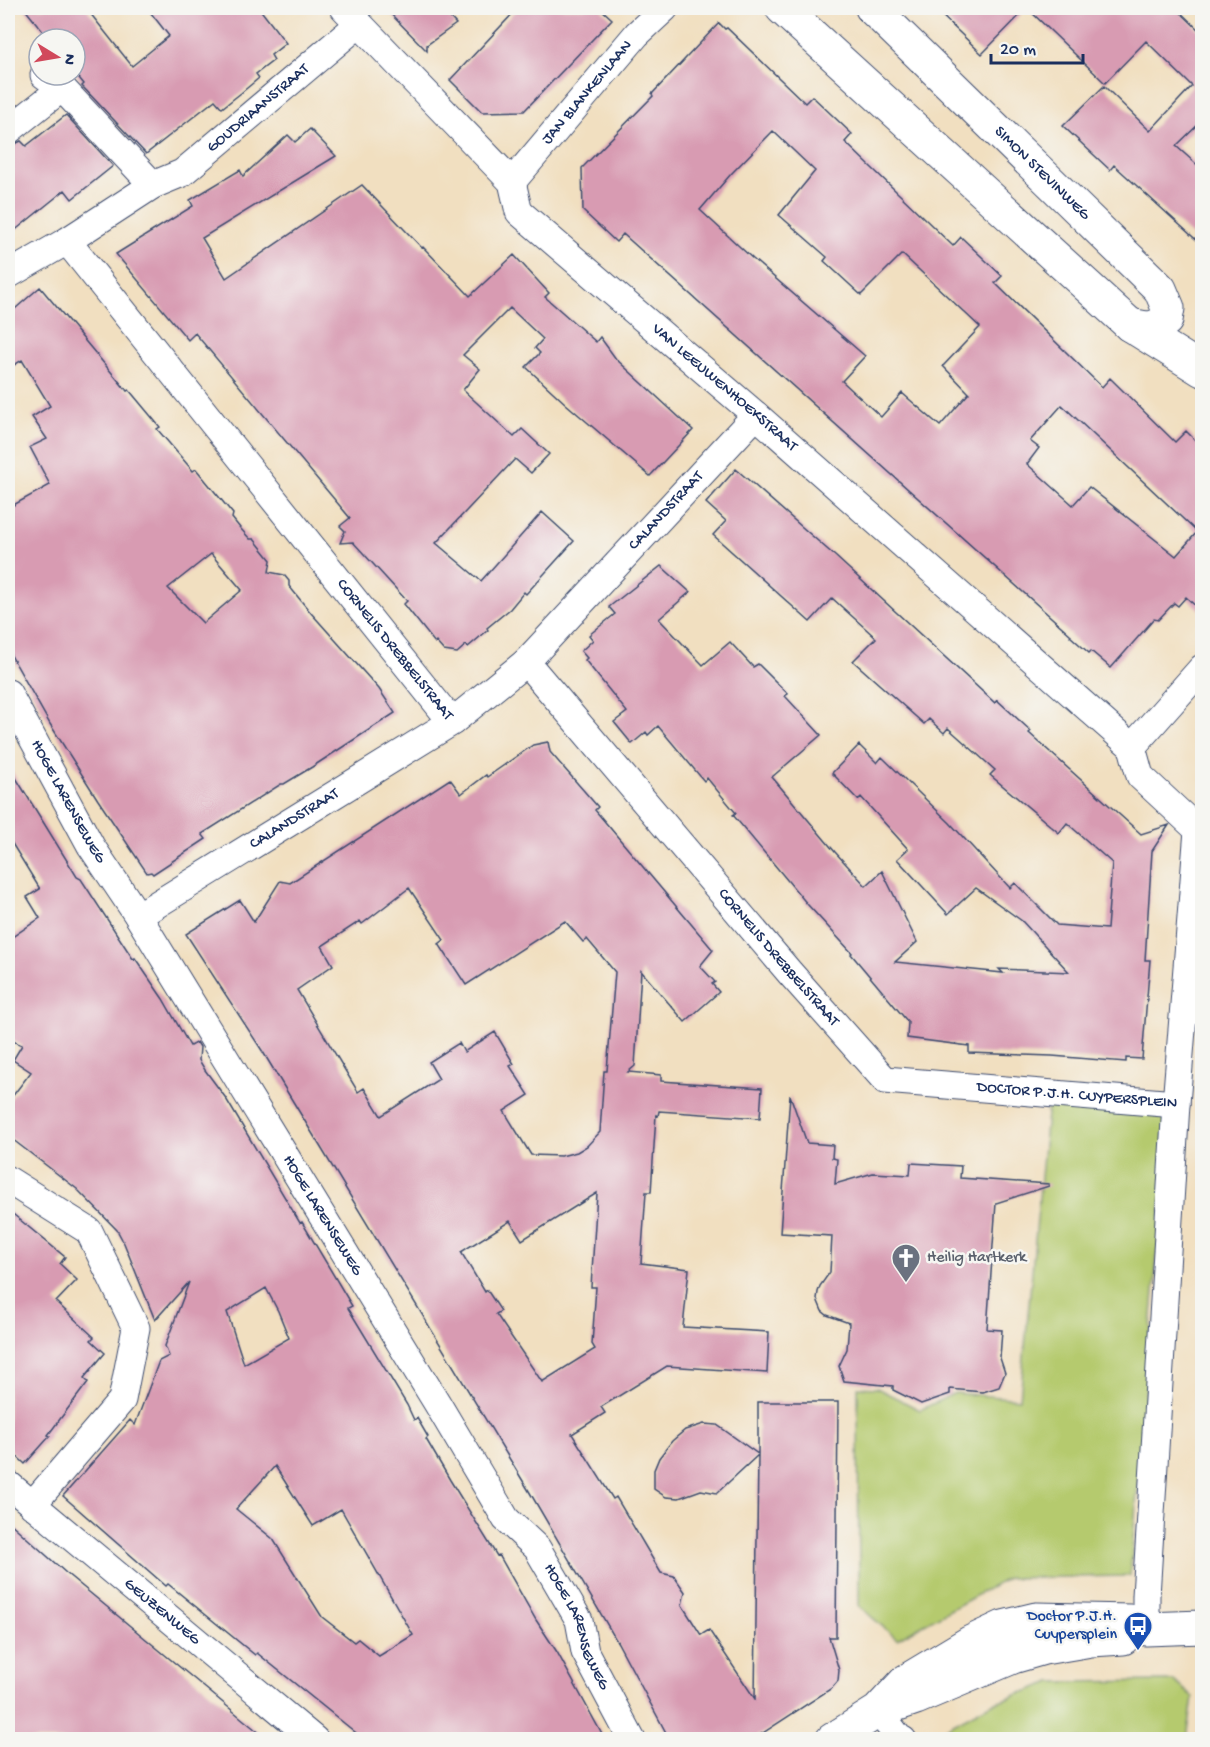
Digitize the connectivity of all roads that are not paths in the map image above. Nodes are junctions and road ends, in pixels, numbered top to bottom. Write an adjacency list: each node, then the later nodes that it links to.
1 (665, 8): 8 (street, JAN BLANKENLAAN)
2 (782, 8): 12 (street)
3 (872, 8): 12 (street, SIMON STEVINWEG)
4 (352, 16): 8 (street); 9 (street, GOUDRIAANSTRAAT)
5 (38, 87): 7 (street)
6 (56, 87): 9 (street)
7 (8, 131)
8 (512, 182): 14 (street, VAN LEEUWENHOEKSTRAAT)
9 (153, 185): 10 (street, GOUDRIAANSTRAAT)
10 (67, 241): 11 (street, GOUDRIAANSTRAAT); 18 (street, CORNELIS DREBBELSTRAAT)
11 (8, 275)
12 (1130, 325): 13 (street)
13 (1203, 370)
14 (756, 415): 15 (street, CALANDSTRAAT); 19 (street, VAN LEEUWENHOEKSTRAAT)
15 (526, 662): 18 (street, CORNELIS DREBBELSTRAAT); 21 (street, CORNELIS DREBBELSTRAAT)
16 (1203, 668): 19 (street)
17 (8, 693): 20 (street, HOGE LARENSEWEG)
18 (452, 722): 20 (street, CALANDSTRAAT)
19 (1132, 747): 22 (street)
20 (138, 916): 30 (street, HOGE LARENSEWEG)
21 (885, 1080): 22 (street, DOCTOR P.J.H. CUYPERSPLEIN)
22 (1176, 1104): 27 (street, DOCTOR P.J.H. CUYPERSPLEIN)
23 (8, 1180): 25 (street)
24 (8, 1484): 25 (street, GEUZENWEG)
25 (32, 1505): 29 (street, GEUZENWEG)
26 (1203, 1627): 27 (street)
27 (1146, 1629): 28 (street)
28 (878, 1711): 31 (street); 32 (street)
29 (315, 1740)
30 (632, 1740)
31 (832, 1740)
32 (903, 1740)

